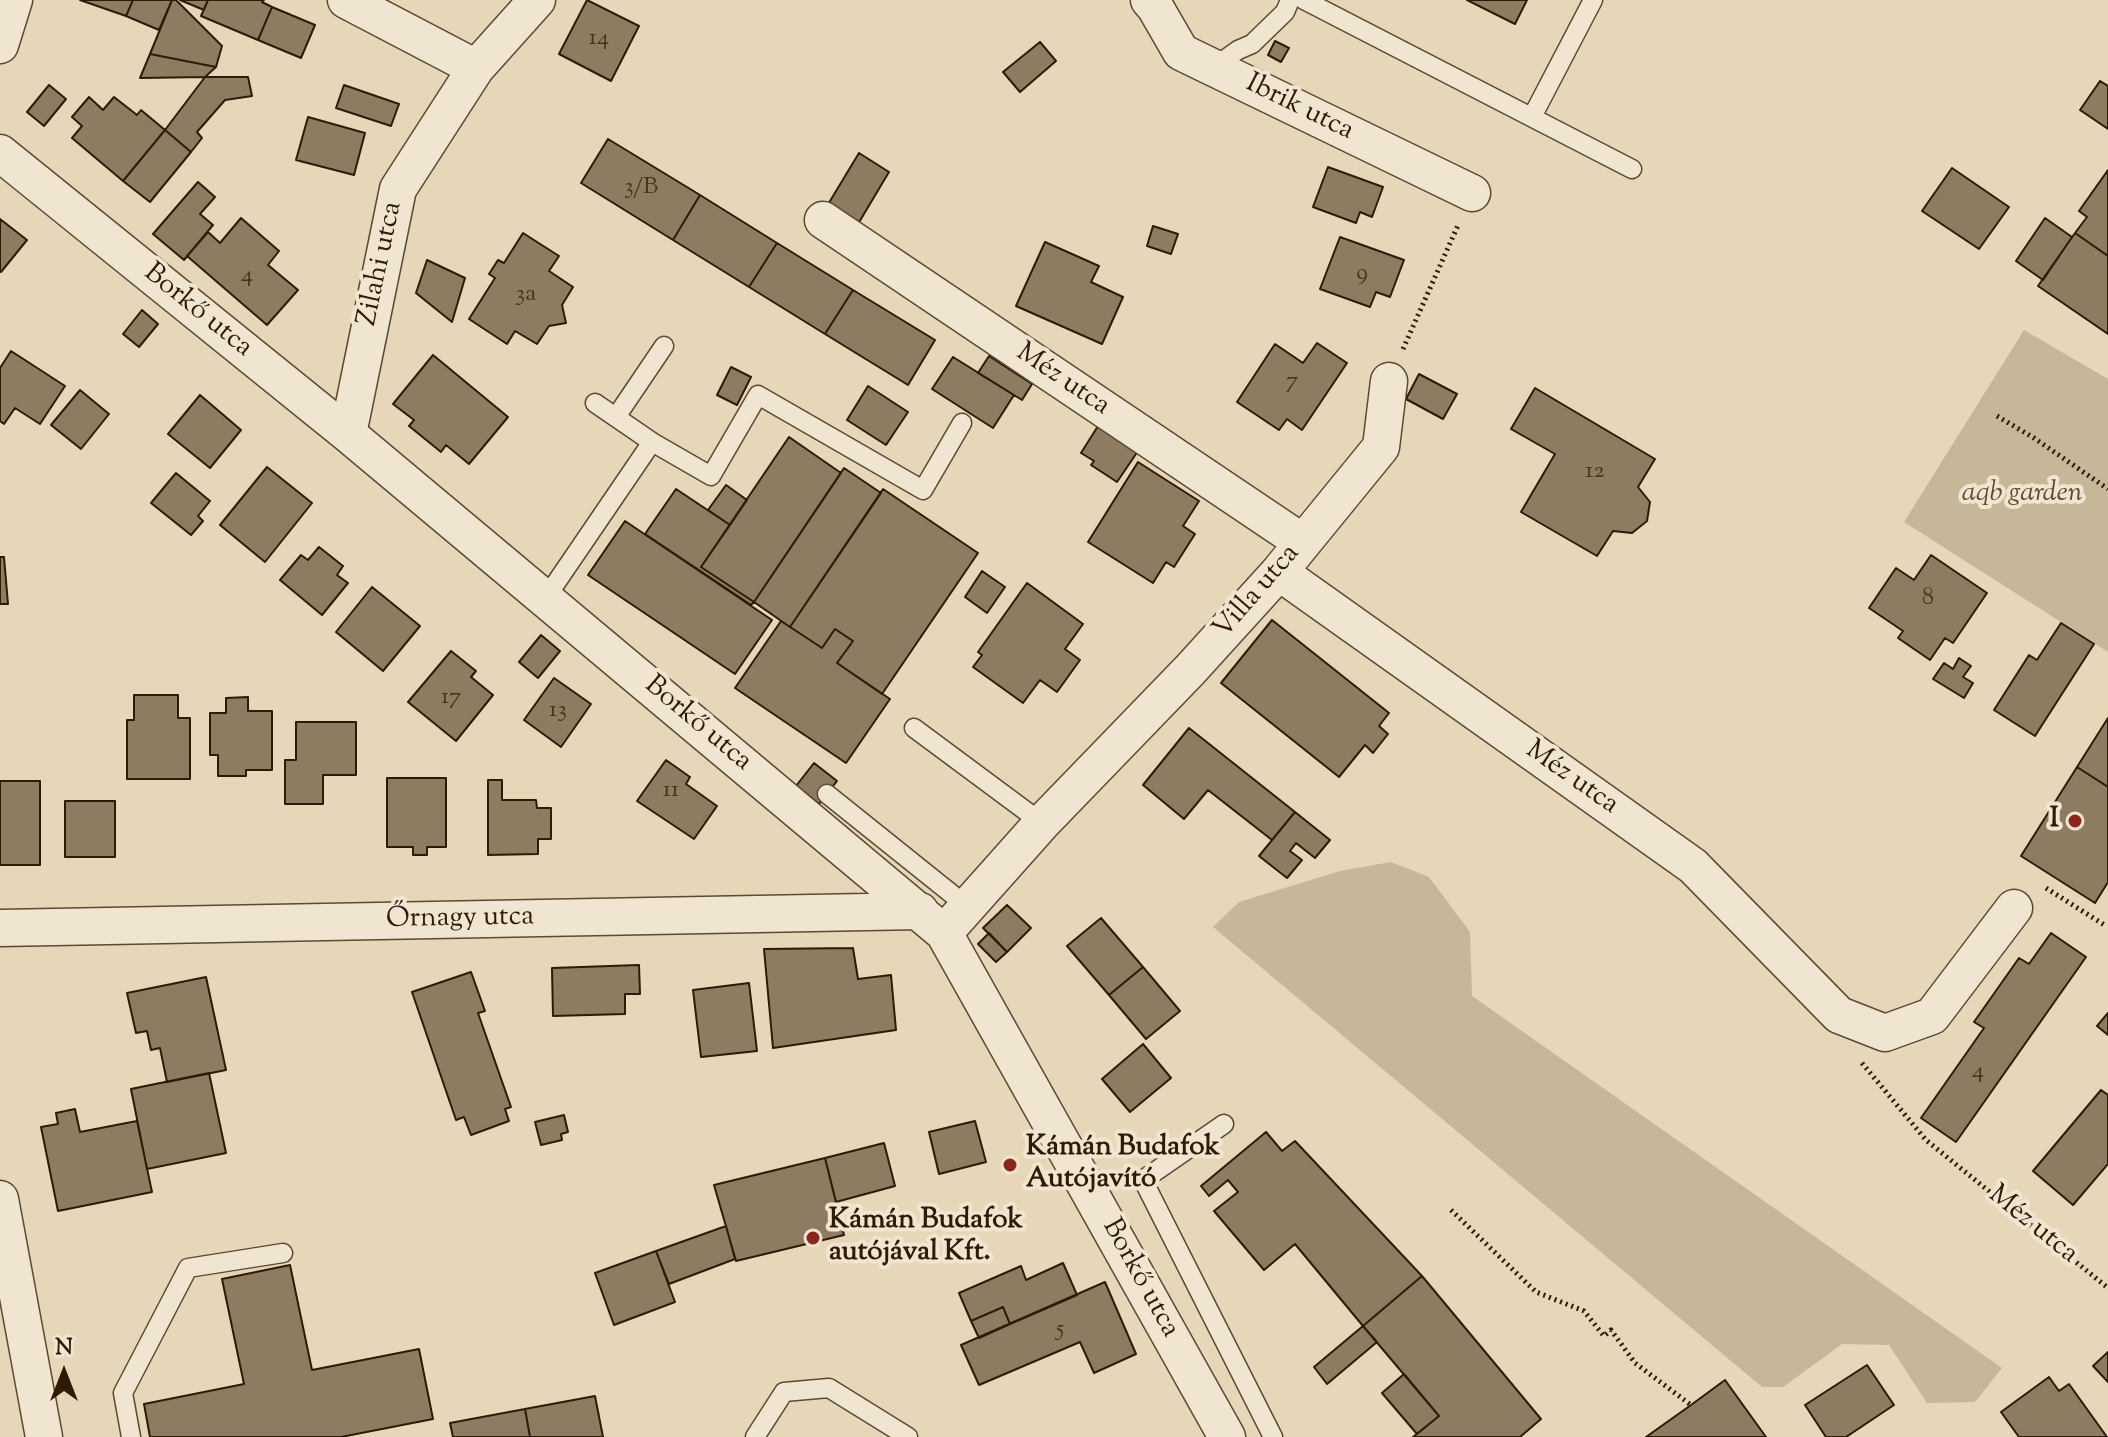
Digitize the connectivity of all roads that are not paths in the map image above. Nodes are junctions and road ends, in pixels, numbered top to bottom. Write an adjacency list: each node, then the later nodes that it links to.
1 (14, 0): 8 (street)
2 (346, 0): 9 (street)
3 (537, 0): 9 (street)
4 (1149, 0): 10 (street, Ibrik utca)
5 (1290, 0): 10 (lane)
6 (1304, 0): 11 (lane)
7 (1593, 0): 11 (lane)
8 (0, 45)
9 (476, 68): 21 (street, Zilahi utca)
10 (1213, 68): 14 (street, Ibrik utca)
11 (1532, 117): 13 (lane)
12 (0, 153): 21 (street, Borkő utca)
13 (1632, 169)
14 (1472, 193)
15 (823, 220): 23 (street, Méz utca)
16 (664, 346): 19 (lane)
17 (1389, 381): 23 (street, Villa utca)
18 (595, 403): 19 (lane)
19 (616, 417): 22 (lane)
20 (962, 423): 22 (lane)
21 (348, 434): 25 (street, Borkő utca)
22 (652, 442): 25 (lane)
23 (1302, 542): 24 (street, Villa utca)
24 (1279, 572): 28 (street, Villa utca); 30 (street, Méz utca)
25 (545, 599): 31 (street, Borkő utca)
26 (914, 728): 28 (lane)
27 (827, 794): 29 (lane)
28 (1042, 823): 29 (street, Villa utca)
29 (968, 907): 31 (street, Villa utca)
30 (2014, 908)
31 (932, 922): 32 (street, Őrnagy utca); 41 (street, Borkő utca)
32 (0, 928)
33 (1224, 1124): 42 (lane)
34 (0, 1199): 36 (street)
35 (283, 1253): 38 (lane)
36 (11, 1319): 37 (street)
37 (44, 1437)
38 (131, 1437)
39 (755, 1437): 40 (lane)
40 (908, 1437)
41 (1227, 1437)
42 (1273, 1437)

